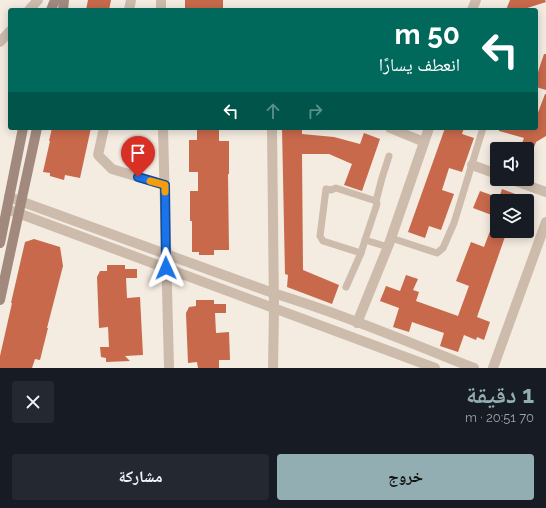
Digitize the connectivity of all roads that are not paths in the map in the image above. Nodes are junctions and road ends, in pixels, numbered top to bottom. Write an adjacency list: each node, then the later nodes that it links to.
1 (38, 0): 2 (street)
2 (31, 8)
3 (8, 33): 4 (street)
4 (0, 42)
5 (23, 130): 20 (street)
6 (37, 130): 22 (street)
7 (104, 130): 17 (street)
8 (164, 130): 17 (street)
9 (272, 130): 33 (street)
10 (395, 130): 13 (street)
11 (428, 130): 13 (street)
12 (483, 130): 15 (lane)
13 (424, 142): 27 (street)
14 (389, 156): 21 (lane)
15 (472, 165): 16 (street); 27 (lane)
16 (490, 171)
17 (165, 185): 30 (street)
18 (529, 186): 19 (street)
19 (546, 192)
20 (9, 197): 22 (street); 23 (street)
21 (376, 200): 26 (lane); 29 (lane)
22 (22, 201): 24 (street); 30 (street)
23 (7, 209): 24 (street); 28 (street)
24 (19, 213): 31 (street); 34 (street)
25 (546, 222): 41 (street)
26 (365, 240): 27 (lane); 29 (lane)
27 (389, 242): 36 (street)
28 (0, 243)
29 (361, 253): 32 (lane)
30 (166, 254): 31 (street); 33 (street)
31 (166, 268): 35 (street); 37 (street)
32 (346, 287)
33 (273, 294): 35 (street); 36 (street)
34 (0, 300)
35 (274, 308): 38 (street); 39 (street)
36 (357, 322): 40 (street)
37 (169, 368)
38 (273, 368)
39 (435, 368)
40 (474, 368)
41 (493, 368)

